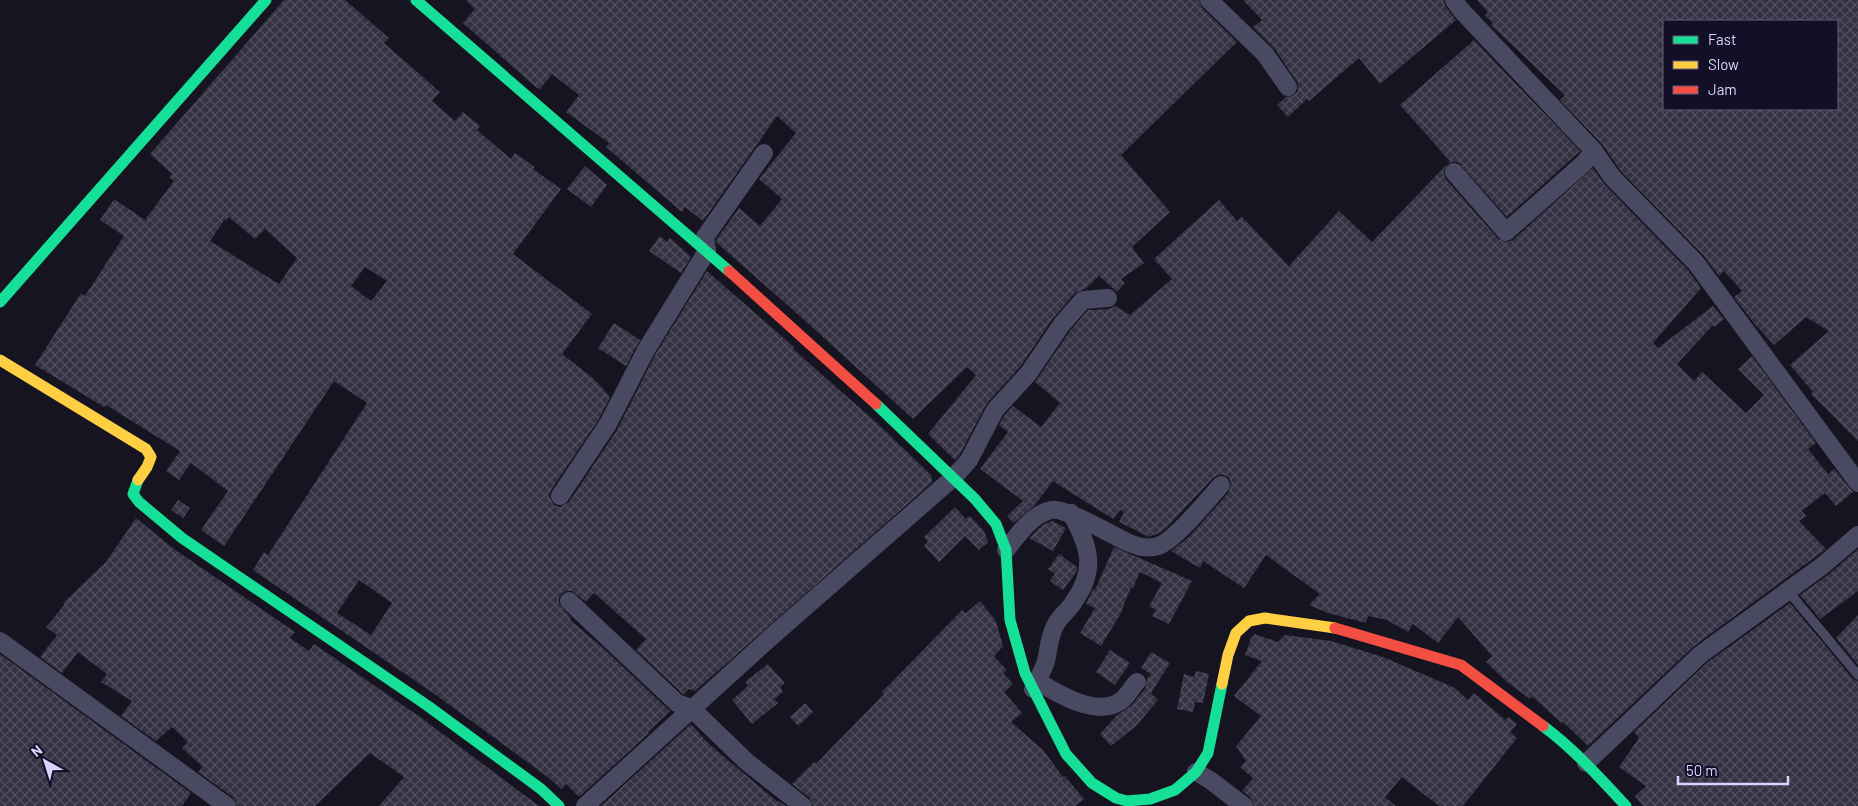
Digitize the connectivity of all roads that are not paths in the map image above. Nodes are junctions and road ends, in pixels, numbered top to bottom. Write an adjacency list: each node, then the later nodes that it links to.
1 (266, 0): 11 (street)
2 (416, 0): 9 (street)
3 (1209, 0): 5 (street)
4 (1454, 0): 6 (street)
5 (1288, 87)
6 (1594, 151): 8 (street); 14 (street)
7 (764, 153): 9 (street)
8 (1454, 172)
9 (707, 250): 13 (street); 16 (street)
10 (1108, 298): 13 (street)
11 (0, 302)
12 (0, 360): 31 (street)
13 (954, 477): 19 (street); 26 (street)
14 (1858, 483)
15 (1221, 485): 17 (street)
16 (560, 496)
17 (1071, 513): 19 (street); 25 (street)
18 (1858, 535): 20 (street)
19 (1006, 550): 25 (street)
20 (1788, 591): 23 (lane); 27 (street)
21 (569, 601): 26 (street)
22 (0, 641): 30 (street)
23 (1858, 675)
24 (1137, 682): 25 (street)
25 (1035, 685): 29 (street)
26 (691, 708): 32 (street); 33 (street)
27 (1586, 763): 28 (street); 35 (street)
28 (1196, 772): 29 (street); 34 (street)
29 (1125, 804)
30 (226, 806)
31 (559, 806)
32 (585, 806)
33 (803, 806)
34 (1244, 806)
35 (1626, 806)

